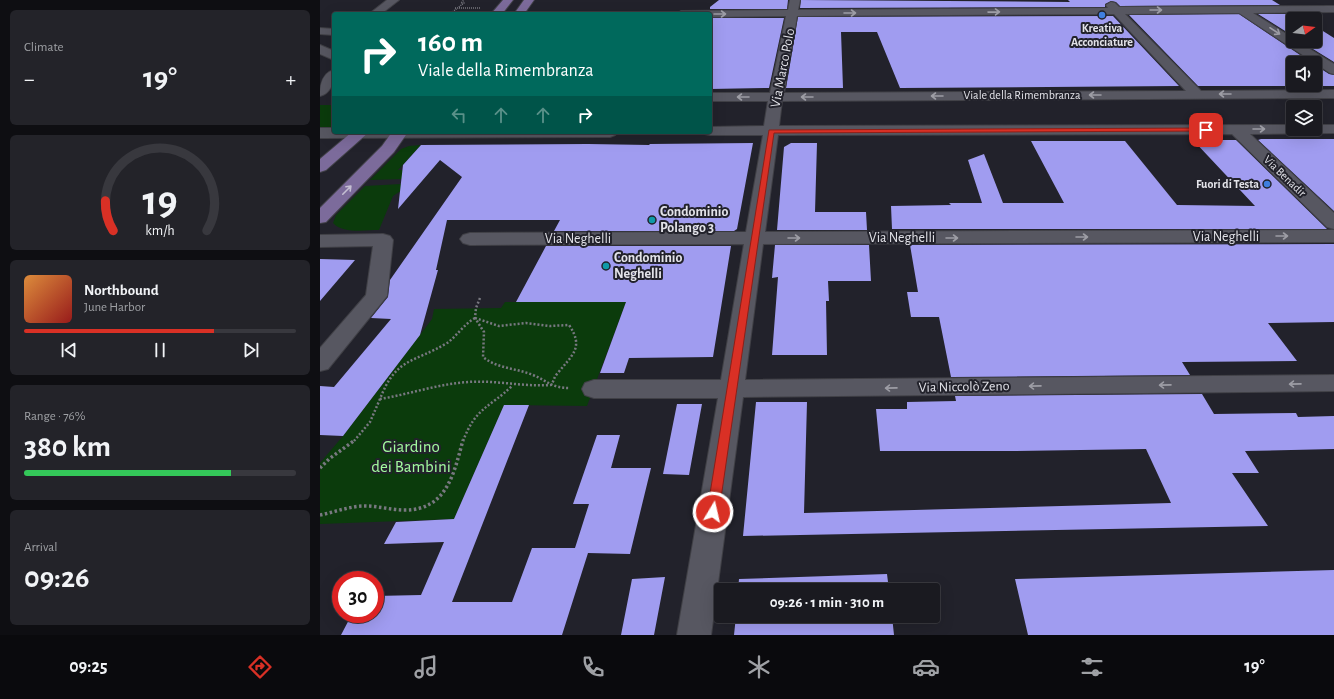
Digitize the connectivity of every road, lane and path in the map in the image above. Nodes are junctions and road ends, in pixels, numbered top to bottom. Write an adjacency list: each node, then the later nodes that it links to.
1 (394, 0): 14 (street)
2 (464, 0): 9 (path)
3 (508, 0): 16 (main road)
4 (529, 0): 17 (main road)
5 (795, 0): 20 (street, Via Marco Polo)
6 (977, 0): 19 (street)
7 (1105, 0): 12 (street)
8 (698, 3): 18 (street)
9 (456, 8): 10 (path); 15 (path)
10 (484, 8)
11 (1334, 9): 13 (street)
12 (1117, 10): 13 (street, one-way to 13); 19 (street, one-way to 12); 30 (street)
13 (1242, 10): 26 (street, one-way to 26)
14 (377, 12)
15 (452, 12)
16 (498, 12)
17 (520, 12)
18 (686, 12)
19 (979, 12): 20 (street, one-way to 19)
20 (793, 13): 21 (street, one-way to 20); 33 (street, Via Marco Polo)
21 (712, 14)
22 (320, 31): 23 (street)
23 (332, 32)
24 (320, 49): 25 (street)
25 (332, 55)
26 (1334, 70)
27 (332, 74): 29 (street)
28 (332, 77): 34 (street)
29 (320, 79)
30 (1197, 94): 31 (street, Viale della Rimembranza, one-way to 30); 33 (street, Viale della Rimembranza, one-way to 33)
31 (1334, 94)
32 (712, 97): 33 (street, Viale della Rimembranza, one-way to 32)
33 (776, 97): 37 (street, Via Marco Polo)
34 (322, 98)
35 (1236, 129): 36 (street, one-way to 36); 37 (street); 45 (street, Via Benadir)
36 (1334, 129)
37 (772, 131): 38 (street); 47 (street, Via Marco Polo)
38 (712, 132)
39 (320, 133): 40 (street)
40 (332, 133)
41 (358, 134): 43 (main road)
42 (399, 134): 44 (main road, one-way to 42)
43 (320, 167)
44 (320, 218)
45 (1334, 223)
46 (1334, 236): 47 (street, Via Neghelli, one-way to 46)
47 (755, 238): 48 (street, Via Neghelli); 57 (street, Via Marco Polo)
48 (470, 239)
49 (320, 241): 52 (street)
50 (480, 298): 51 (path)
51 (475, 318): 55 (path); 55 (path); 58 (path)
52 (320, 363)
53 (1334, 383): 57 (street, Via Niccolò Zeno, one-way to 57)
54 (512, 385): 55 (path); 58 (path); 60 (path)
55 (551, 385): 56 (path)
56 (594, 389): 57 (street, Via Niccolò Zeno)
57 (732, 389): 61 (street, Via Marco Polo)
58 (380, 399): 59 (path)
59 (320, 468)
60 (320, 515)
61 (694, 635)

